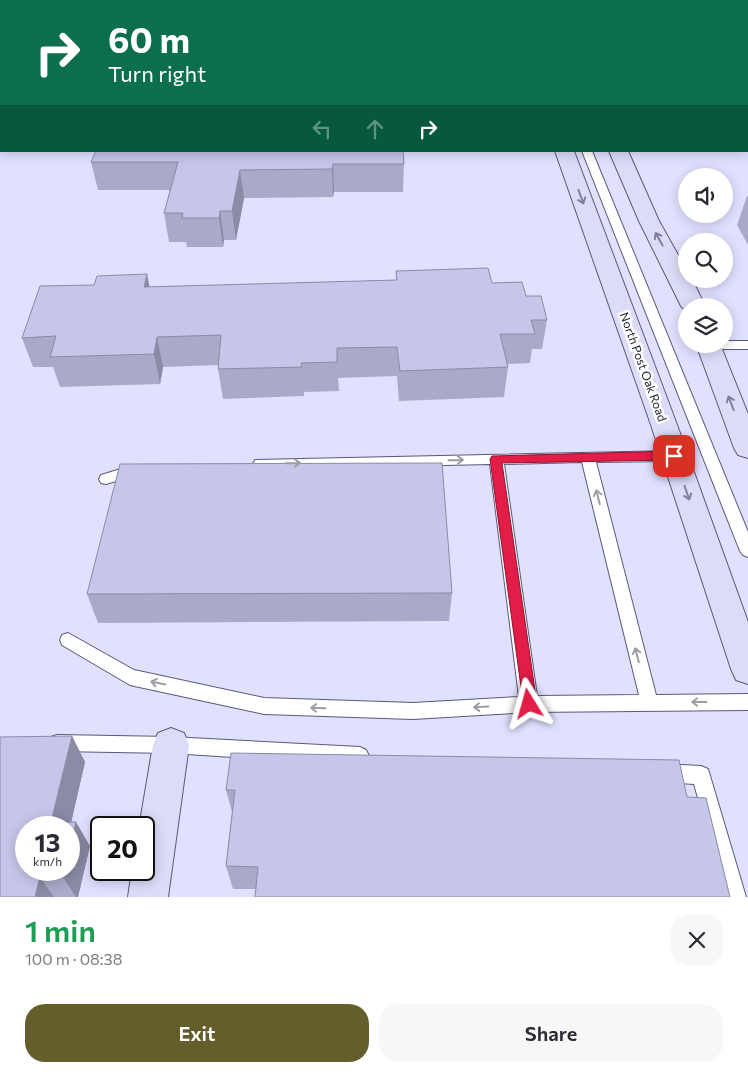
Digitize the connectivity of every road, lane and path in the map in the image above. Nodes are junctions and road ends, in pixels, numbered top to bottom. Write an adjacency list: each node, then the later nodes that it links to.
1 (564, 152): 9 (main road, North Post Oak Road, one-way to 9)
2 (587, 152): 15 (lane)
3 (618, 152): 4 (main road, one-way to 3)
4 (689, 298)
5 (733, 345): 6 (lane)
6 (748, 345)
7 (711, 353): 8 (main road, one-way to 7)
8 (748, 448)
9 (674, 456): 10 (lane); 17 (main road, North Post Oak Road, one-way to 17)
10 (588, 457): 11 (lane); 18 (lane, one-way to 10)
11 (496, 459): 12 (lane, one-way to 11); 20 (lane)
12 (247, 464)
13 (147, 466): 14 (lane)
14 (106, 479)
15 (748, 551)
16 (68, 640): 20 (lane, one-way to 16)
17 (748, 669)
18 (649, 702): 19 (lane, one-way to 18); 20 (lane)
19 (748, 702)
20 (529, 704)
21 (38, 742): 22 (lane)
22 (171, 745): 23 (lane); 25 (main road)
23 (377, 757)
24 (642, 772): 26 (lane)
25 (148, 897)
26 (736, 897)

